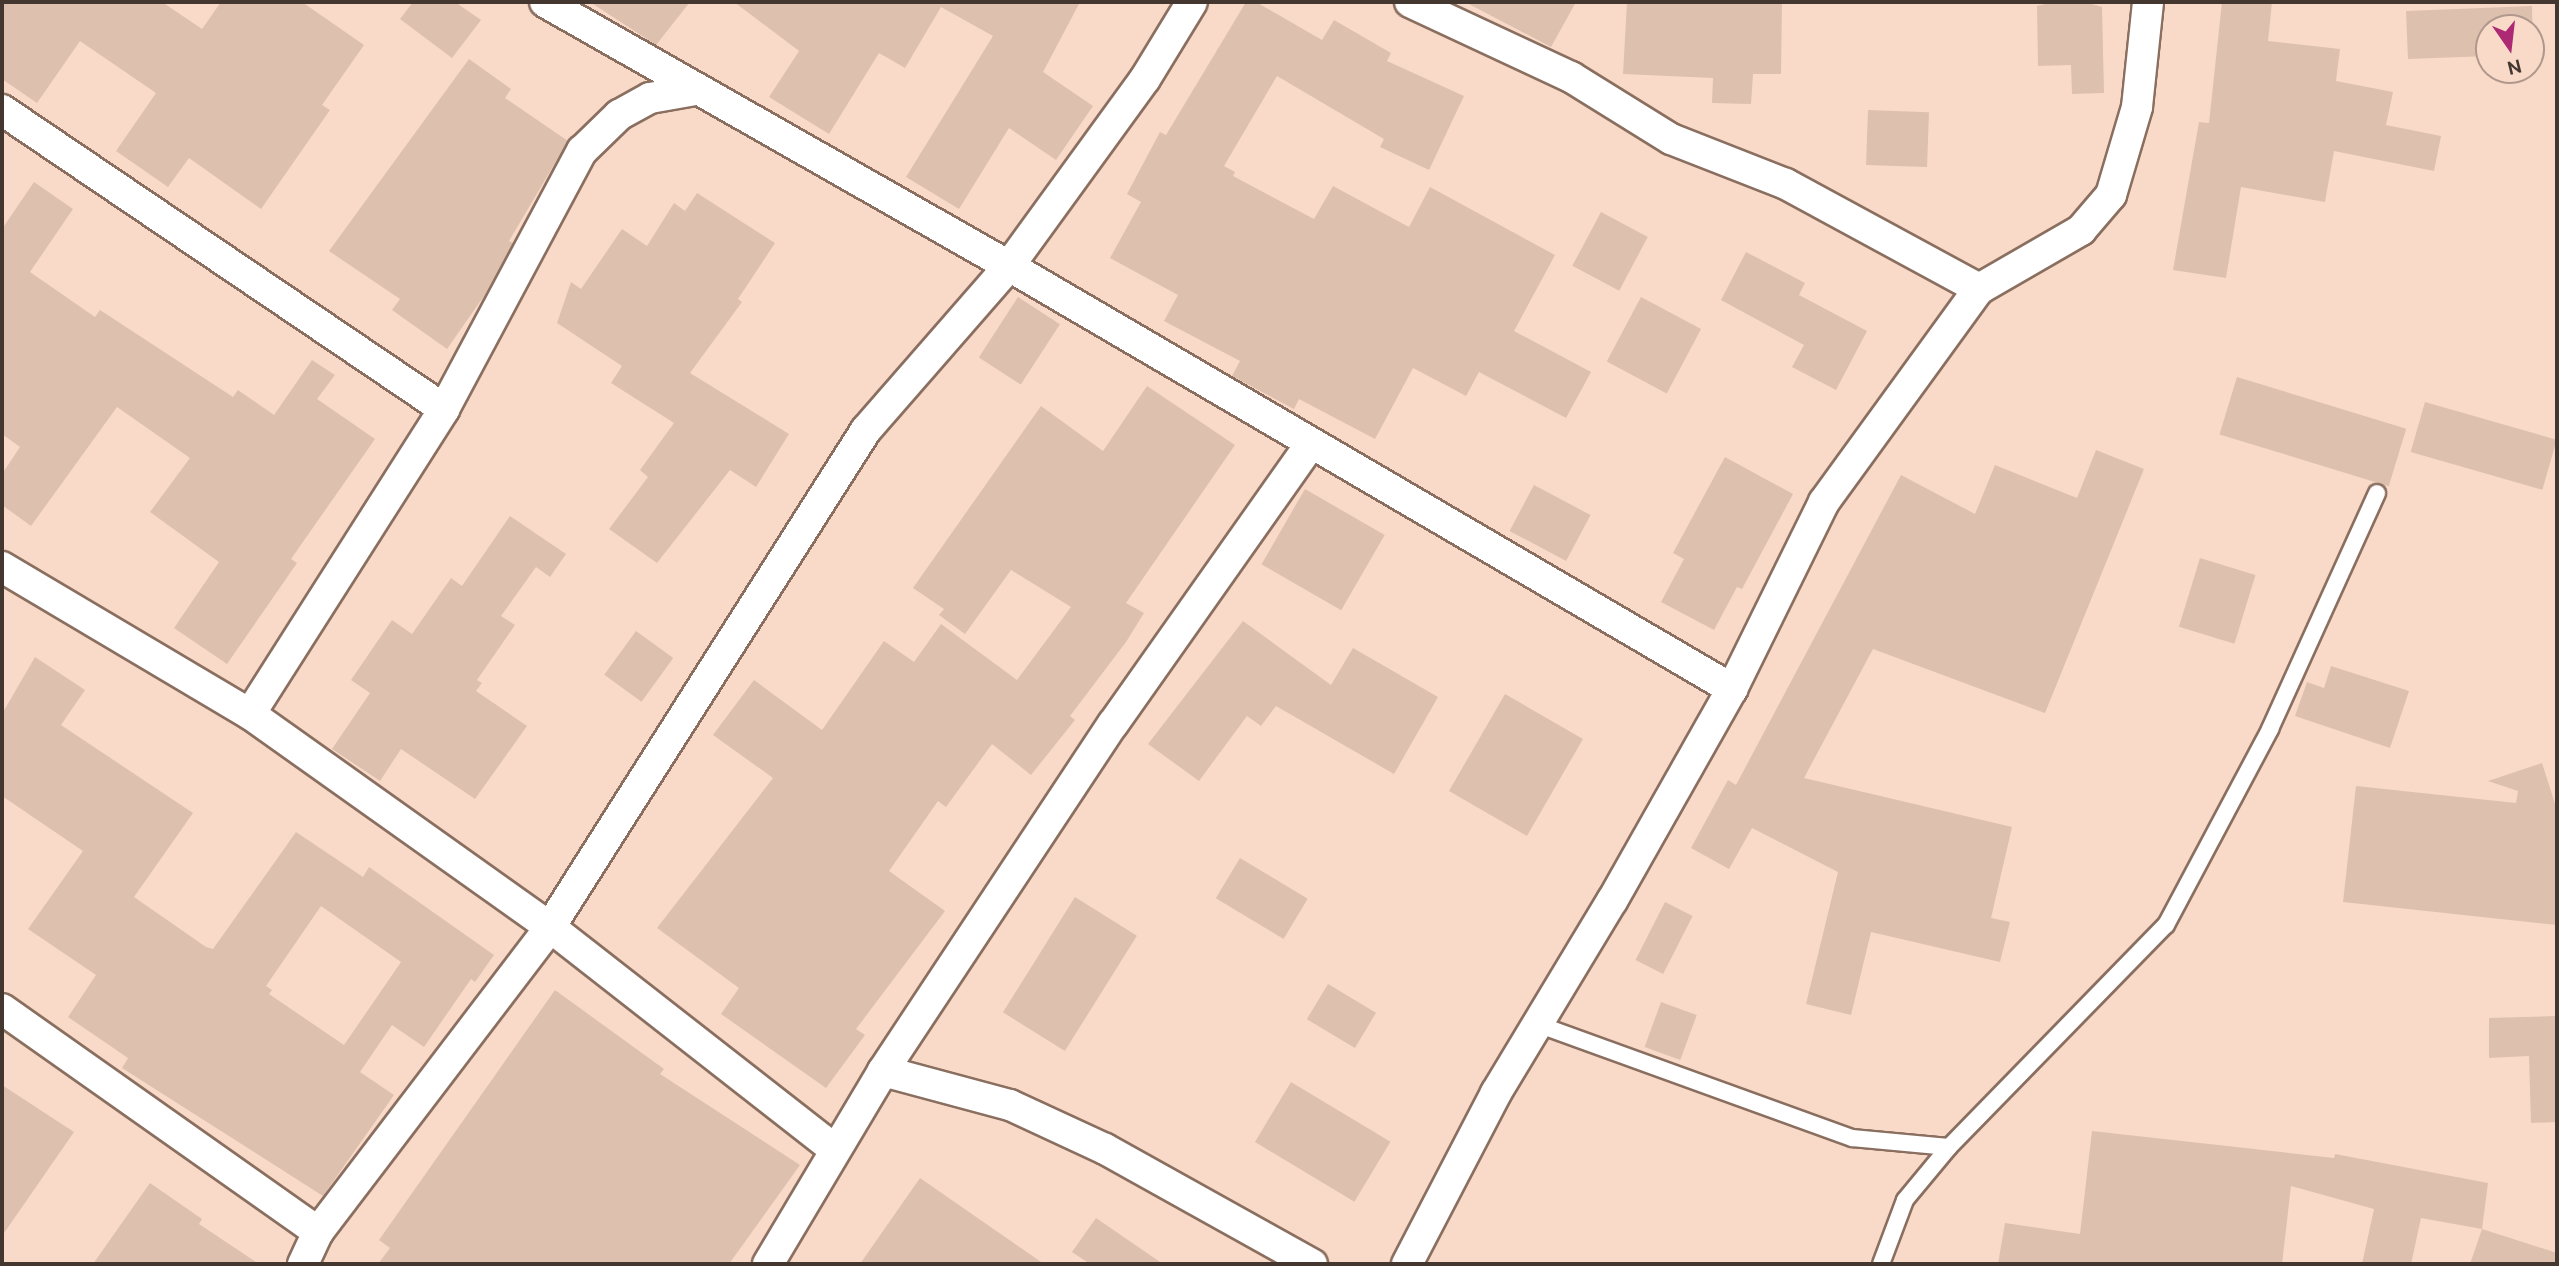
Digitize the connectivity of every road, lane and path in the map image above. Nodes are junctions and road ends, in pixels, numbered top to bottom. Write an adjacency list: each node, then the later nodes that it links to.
1 (545, 2): 5 (street)
2 (1192, 2): 7 (street)
3 (1410, 2): 8 (street)
4 (2148, 2): 8 (street)
5 (695, 90): 7 (street); 9 (street)
6 (2, 110): 9 (street)
7 (1009, 266): 10 (street); 15 (street)
8 (1979, 289): 13 (street)
9 (444, 409): 14 (street)
10 (1310, 445): 13 (street); 18 (street)
11 (2377, 493): 19 (lane)
12 (2, 566): 14 (street)
13 (1732, 689): 17 (street)
14 (250, 714): 15 (street)
15 (550, 928): 20 (street); 21 (street)
16 (2, 1009): 21 (street)
17 (1537, 1024): 19 (lane); 25 (street)
18 (883, 1071): 20 (street); 24 (street)
19 (1949, 1147): 26 (lane)
20 (834, 1149): 23 (street)
21 (318, 1232): 22 (street)
22 (303, 1264)
23 (768, 1264)
24 (1312, 1264)
25 (1407, 1264)
26 (1881, 1264)

